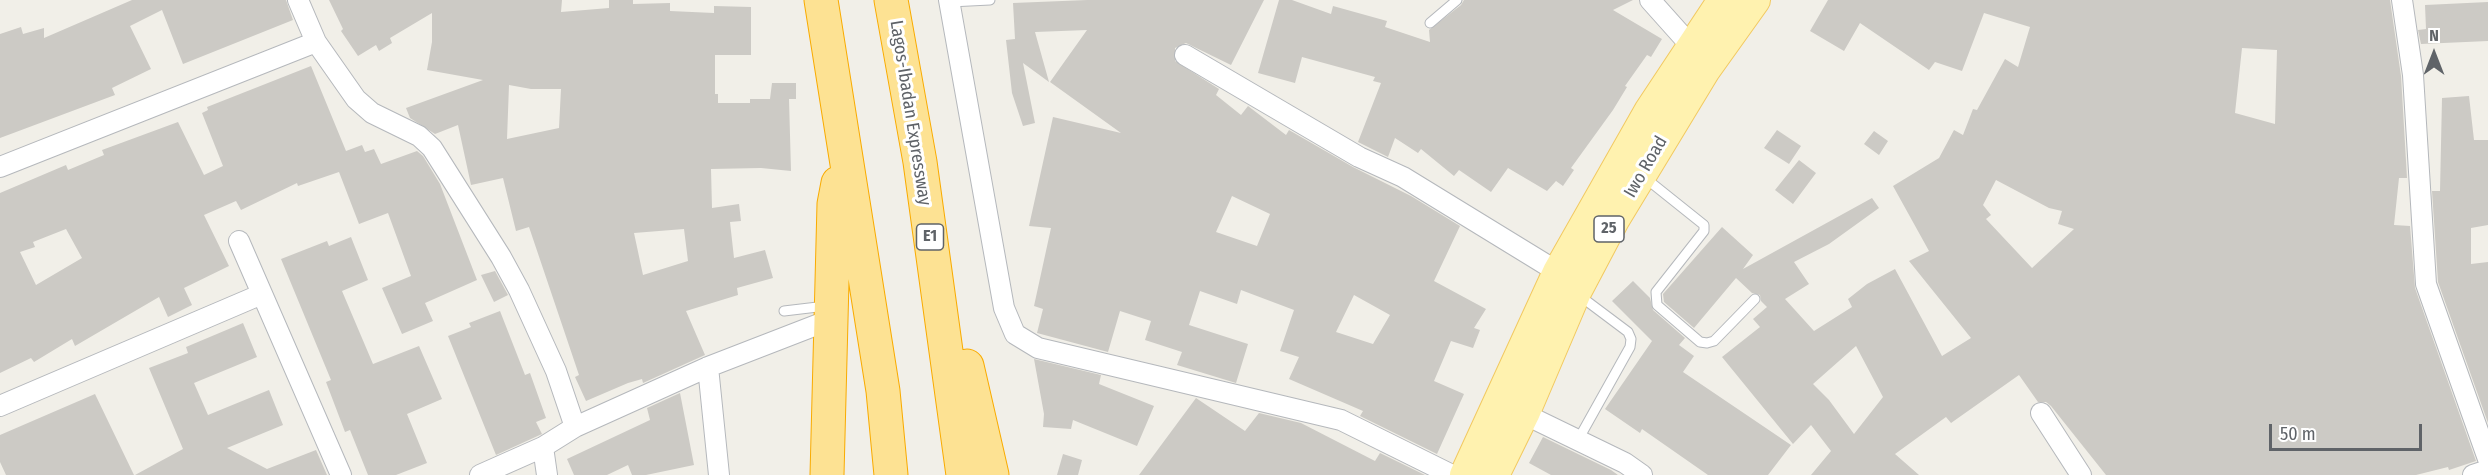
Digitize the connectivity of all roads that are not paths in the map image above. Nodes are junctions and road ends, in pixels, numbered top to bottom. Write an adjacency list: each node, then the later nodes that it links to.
1 (298, 0): 12 (street)
2 (821, 0): 15 (highway)
3 (891, 0): 16 (highway, Lagos-Ibadan Expressway / E1)
4 (990, 0): 10 (lane)
5 (1457, 0): 11 (lane)
6 (1650, 0): 13 (street)
7 (1723, 0): 13 (main road, Iwo Road)
8 (1755, 0): 18 (main road, Iwo Road / 25)
9 (2402, 0): 32 (street)
10 (950, 1): 42 (street)
11 (1430, 23)
12 (316, 42): 17 (street); 29 (street)
13 (1692, 47): 20 (main road, Iwo Road)
14 (1185, 55): 20 (street)
15 (843, 150): 24 (highway); 39 (highway)
16 (920, 162): 40 (highway, Lagos-Ibadan Expressway / E1); 41 (highway)
17 (0, 167)
18 (1642, 176): 20 (main road, Iwo Road / 25); 22 (lane)
19 (239, 241): 21 (street)
20 (1567, 282): 28 (main road, Iwo Road / 25); 30 (lane); 43 (main road, Iwo Road)
21 (262, 294): 26 (street); 34 (street)
22 (1755, 298)
23 (784, 311): 24 (lane)
24 (833, 312): 25 (street); 38 (highway)
25 (708, 367): 29 (street); 37 (street)
26 (0, 406)
27 (2041, 413): 46 (street)
28 (1524, 414): 30 (street); 44 (main road, Iwo Road / 25)
29 (575, 427): 31 (street)
30 (1578, 440): 45 (street)
31 (543, 447): 35 (street); 36 (street)
32 (2488, 459)
33 (2488, 470): 47 (street)
34 (341, 475)
35 (480, 475)
36 (547, 475)
37 (719, 475)
38 (827, 475)
39 (891, 475)
40 (963, 475)
41 (992, 475)
42 (1452, 475)
43 (1465, 475)
44 (1494, 475)
45 (1641, 475)
46 (2081, 475)
47 (2473, 475)

